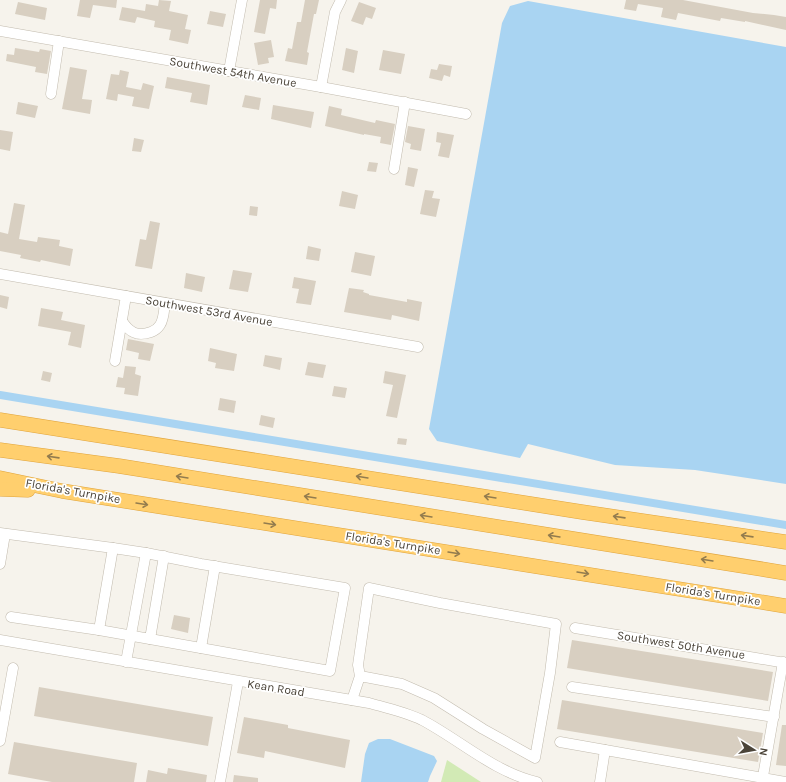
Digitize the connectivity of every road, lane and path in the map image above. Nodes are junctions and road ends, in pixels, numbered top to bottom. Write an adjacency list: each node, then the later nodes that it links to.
1 (242, 0): 5 (street)
2 (341, 0): 6 (street)
3 (0, 31): 4 (street, Southwest 54th Avenue)
4 (59, 41): 5 (street, Southwest 54th Avenue); 7 (street)
5 (229, 71): 6 (street, Southwest 54th Avenue)
6 (321, 87): 8 (street, Southwest 54th Avenue)
7 (51, 94)
8 (405, 102): 9 (street, Southwest 54th Avenue); 10 (street)
9 (466, 114)
10 (394, 169)
11 (0, 274): 12 (street, Southwest 53rd Avenue)
12 (126, 296): 13 (street, Southwest 53rd Avenue); 14 (street)
13 (165, 303): 14 (street); 15 (street, Southwest 53rd Avenue)
14 (122, 321): 16 (street)
15 (418, 347)
16 (115, 361)
17 (0, 420): 23 (highway, one-way to 17)
18 (0, 450): 29 (highway, one-way to 18)
19 (0, 478): 21 (highway, Florida's Turnpike)
20 (0, 489): 21 (highway)
21 (62, 491): 30 (highway, Florida's Turnpike, one-way to 30)
22 (2, 533): 24 (street); 27 (street)
23 (786, 542)
24 (113, 548): 25 (street); 33 (street)
25 (146, 553): 26 (street); 34 (street)
26 (164, 556): 28 (street); 35 (street)
27 (0, 564)
28 (215, 566): 37 (street); 37 (street)
29 (786, 573)
30 (786, 606)
31 (10, 617): 33 (street)
32 (575, 628): 39 (street, Southwest 50th Avenue)
33 (99, 630): 34 (street)
34 (132, 635): 35 (street); 38 (street)
35 (150, 639): 37 (street)
36 (0, 640): 38 (street, Kean Road)
37 (201, 648)
38 (126, 662): 42 (street, Kean Road)
39 (784, 663): 45 (street)
40 (13, 668): 46 (street)
41 (360, 676): 41 (street); 44 (street)
42 (238, 682): 44 (street, Kean Road); 50 (street)
43 (572, 687): 45 (street)
44 (352, 700): 51 (street, Kean Road)
45 (774, 717): 49 (street)
46 (0, 741)
47 (560, 742): 48 (street)
48 (605, 750): 49 (street); 52 (street)
49 (763, 780): 53 (street)
50 (220, 782)
51 (537, 782)
52 (600, 782)
53 (786, 782)

